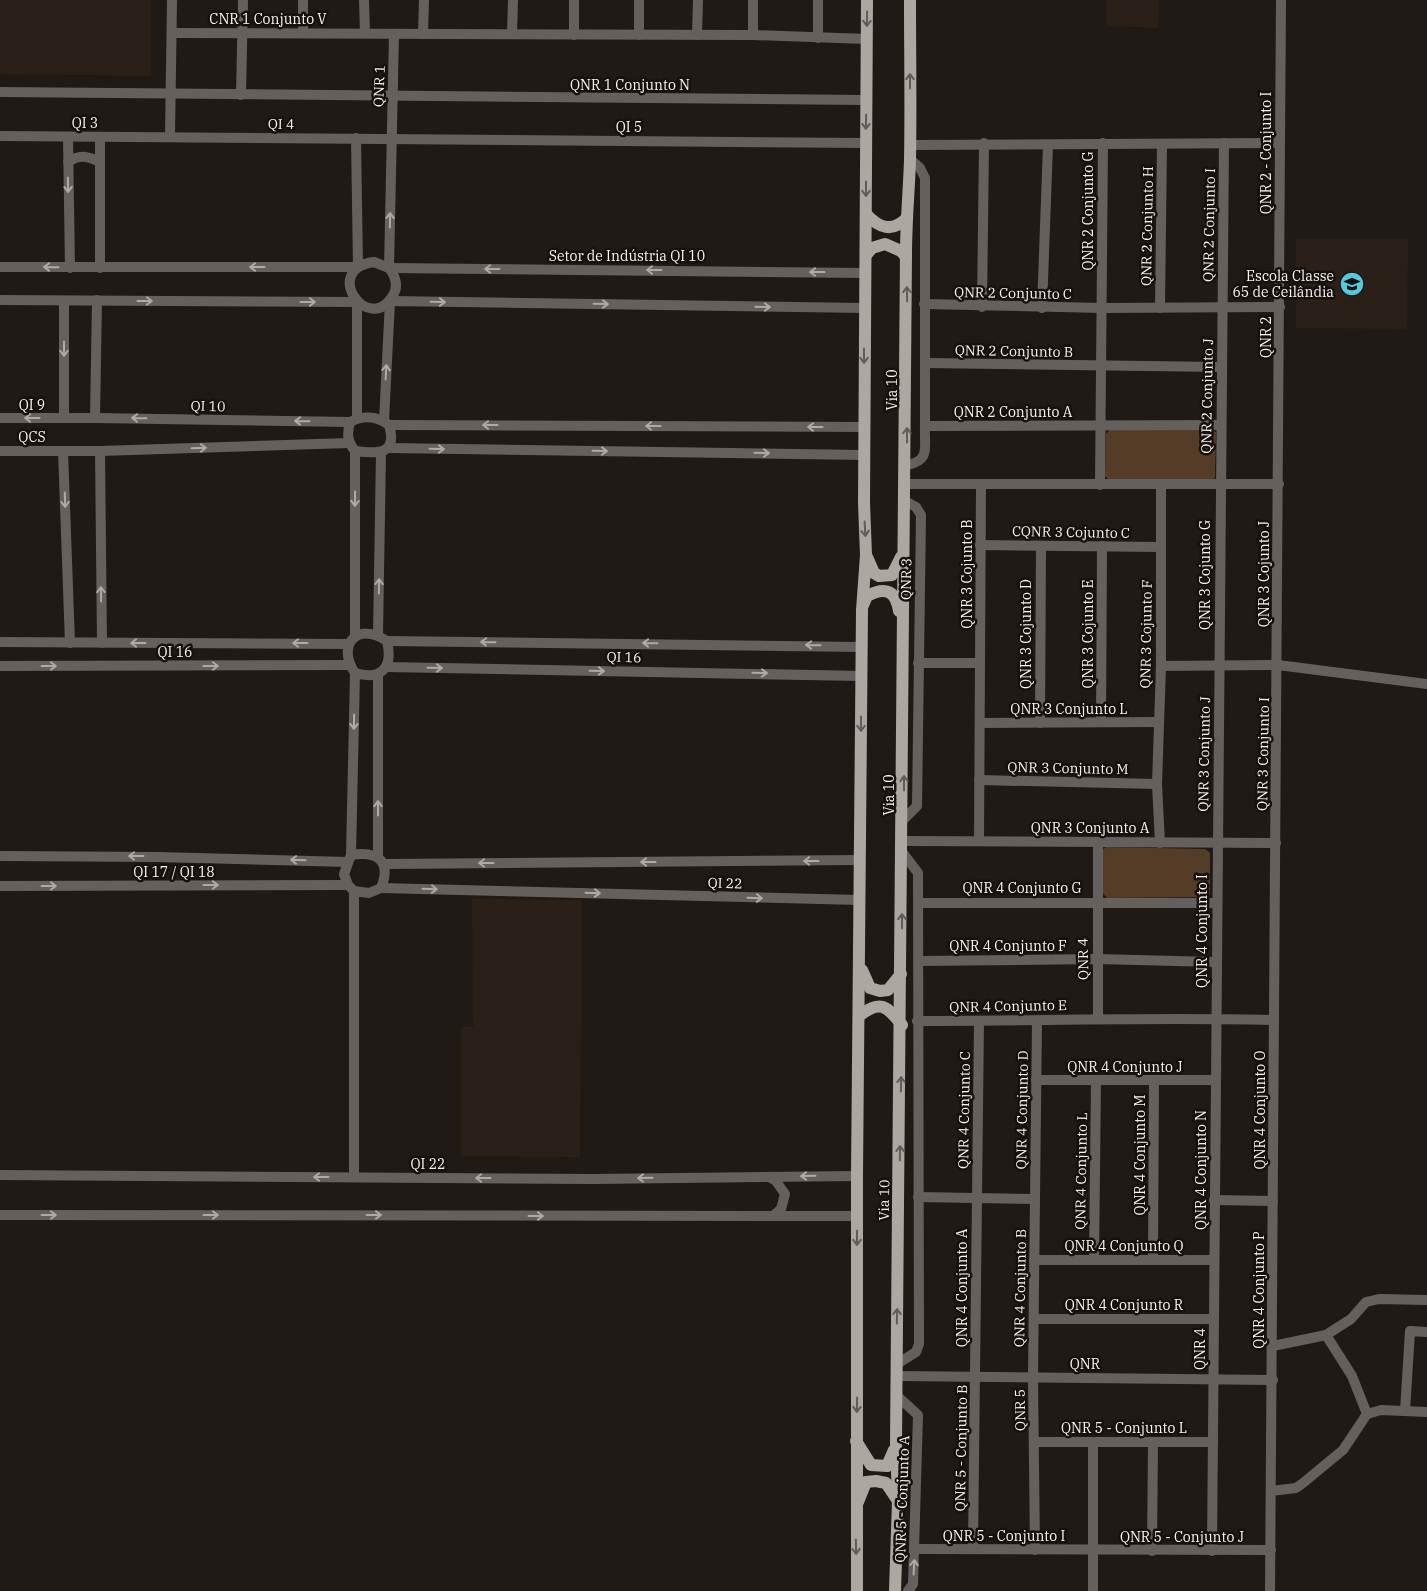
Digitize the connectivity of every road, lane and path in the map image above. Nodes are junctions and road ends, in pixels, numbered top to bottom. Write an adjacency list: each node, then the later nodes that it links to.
1 (172, 0): 17 (street)
2 (243, 0): 15 (street)
3 (303, 0): 16 (street)
4 (364, 0): 18 (street)
5 (424, 0): 20 (street)
6 (513, 0): 21 (street)
7 (574, 0): 22 (street)
8 (639, 0): 23 (street)
9 (698, 0): 24 (street)
10 (753, 0): 25 (street)
11 (818, 0): 26 (street)
12 (867, 0): 27 (main road, Via 10, one-way to 27)
13 (910, 0): 46 (main road, Via 10, one-way to 13)
14 (1281, 0): 39 (street, QNR 2 - Conjunto I)
15 (242, 32): 16 (street, CNR 1 Conjunto V); 17 (street, CNR 1 Conjunto V); 30 (street)
16 (303, 32): 18 (street, CNR 1 Conjunto V)
17 (172, 33): 29 (street)
18 (364, 33): 19 (street)
19 (394, 34): 20 (street); 31 (street, QNR 1)
20 (423, 34): 21 (street)
21 (512, 34): 22 (street)
22 (574, 35): 23 (street)
23 (639, 35): 24 (street)
24 (697, 35): 25 (street)
25 (753, 35): 26 (street)
26 (818, 38): 27 (street)
27 (867, 39): 32 (main road, Via 10)
28 (0, 92): 29 (street, QNR 1 Conjunto N)
29 (171, 93): 30 (street, QNR 1 Conjunto N); 34 (street)
30 (241, 94): 31 (street, QNR 1 Conjunto N)
31 (393, 97): 32 (street, QNR 1 Conjunto N); 38 (street, QNR 1)
32 (866, 100): 40 (main road, Via 10, one-way to 40)
33 (0, 136): 35 (street, QI 3)
34 (170, 136): 36 (street, QI 3); 37 (street, QI 4)
35 (68, 137): 36 (street, QI 3); 48 (street)
36 (100, 137): 49 (street)
37 (356, 138): 38 (street, QI 4); 55 (street)
38 (391, 138): 40 (street, QI 5); 58 (street, QNR 1, one-way to 38)
39 (1280, 142): 42 (street); 68 (street, QNR 2 - Conjunto I)
40 (866, 143): 50 (main road, Via 10, one-way to 50)
41 (1103, 143): 44 (street); 45 (street); 71 (street, QNR 2 Conjunto G)
42 (1224, 143): 45 (street); 67 (street, QNR 2 Conjunto I)
43 (984, 144): 44 (street); 46 (street); 66 (street)
44 (1048, 144): 70 (street)
45 (1162, 144): 72 (street, QNR 2 Conjunto H)
46 (910, 145): 47 (main road, Via 10)
47 (910, 160): 51 (main road, Via 10); 65 (street)
48 (68, 162): 49 (street); 56 (street, one-way to 56)
49 (100, 162): 57 (street)
50 (866, 214): 51 (main road); 52 (main road, Via 10)
51 (907, 218): 53 (main road, Via 10)
52 (866, 255): 53 (main road); 59 (main road, Via 10)
53 (906, 257): 91 (main road, Via 10, one-way to 53)
54 (0, 267): 56 (street, one-way to 54)
55 (358, 267): 57 (street, one-way to 57); 58 (street); 64 (street)
56 (70, 268): 57 (street)
57 (100, 268)
58 (389, 268): 59 (street, Setor de Indústria QI 10, one-way to 58); 63 (street)
59 (865, 273): 69 (main road, Via 10)
60 (0, 300): 62 (street)
61 (96, 300): 62 (street); 64 (street, one-way to 64); 78 (street)
62 (64, 301): 77 (street, one-way to 77)
63 (390, 301): 64 (street); 69 (street, one-way to 69); 80 (street, one-way to 63)
64 (357, 302): 79 (street)
65 (924, 304): 66 (street, QNR 2 Conjunto C); 73 (street)
66 (982, 307): 70 (street, QNR 2 Conjunto C)
67 (1222, 307): 68 (street, QNR 2); 72 (street, QNR 2); 75 (street, QNR 2 Conjunto J)
68 (1280, 307): 94 (street, QNR 2)
69 (864, 308): 84 (main road, Via 10, one-way to 84)
70 (1042, 308): 71 (street, QNR 2 Conjunto C)
71 (1102, 308): 72 (street, QNR 2); 74 (street)
72 (1160, 308)
73 (926, 363): 74 (street, QNR 2 Conjunto B); 82 (street)
74 (1101, 366): 75 (street, QNR 2 Conjunto J); 83 (street)
75 (1221, 367): 81 (street, QNR 2 Conjunto J)
76 (0, 418): 77 (street, QI 9, one-way to 76)
77 (64, 418): 78 (street, QI 10)
78 (95, 418): 79 (street, QI 10, one-way to 78)
79 (354, 420): 80 (street); 85 (street)
80 (386, 423): 84 (street, one-way to 80); 89 (street)
81 (1220, 425): 83 (street); 97 (street, QNR 2 Conjunto J)
82 (925, 426): 83 (street, QNR 2 Conjunto A); 91 (street)
83 (1100, 426): 93 (street)
84 (864, 427): 90 (main road, Via 10)
85 (352, 447): 88 (street, QCS, one-way to 85); 89 (street); 107 (street, one-way to 107)
86 (0, 451): 87 (street, QCS)
87 (63, 451): 88 (street, QCS); 110 (street, one-way to 110)
88 (100, 451): 111 (street, one-way to 88)
89 (385, 451): 90 (street, one-way to 90); 106 (street, one-way to 89)
90 (864, 455): 104 (main road, Via 10, one-way to 104)
91 (907, 465): 92 (main road, Via 10)
92 (907, 484): 95 (street); 98 (main road, Via 10)
93 (1100, 484): 95 (street); 96 (street)
94 (1279, 484): 97 (street); 116 (street, QNR 3 Cojunto J)
95 (981, 485): 99 (street, QNR 3 Cojunto B)
96 (1161, 485): 97 (street); 103 (street)
97 (1220, 486): 115 (street, QNR 3 Cojunto G)
98 (907, 502): 102 (main road, Via 10); 113 (street, QNR 3)
99 (980, 545): 100 (street, CQNR 3 Cojunto C); 114 (street, QNR 3 Cojunto B)
100 (1040, 546): 101 (street, CQNR 3 Cojunto C); 127 (street, QNR 3 Cojunto D)
101 (1102, 546): 103 (street, CQNR 3 Cojunto C); 124 (street, QNR 3 Cojunto E)
102 (904, 547): 104 (main road); 108 (main road, Via 10)
103 (1161, 547): 118 (street, QNR 3 Cojunto F)
104 (866, 555): 105 (main road, Via 10)
105 (862, 610): 108 (main road); 112 (main road, Via 10)
106 (383, 638): 107 (street); 112 (street, one-way to 106); 119 (street)
107 (352, 639): 111 (street, one-way to 111); 120 (street)
108 (903, 641): 130 (main road, Via 10, one-way to 108)
109 (0, 642): 110 (street)
110 (70, 643): 111 (street)
111 (102, 643)
112 (861, 647): 122 (main road, Via 10)
113 (918, 663): 114 (street); 130 (street, QNR 3)
114 (980, 663): 126 (street)
115 (1219, 665): 116 (street); 118 (street); 134 (street, QNR 3 Conjunto J)
116 (1278, 665): 123 (street); 135 (street, QNR 3 Conjunto I)
117 (0, 666): 120 (street, QI 16, one-way to 120)
118 (1161, 666): 125 (street, QNR 3 Cojunto F)
119 (386, 667): 121 (street); 122 (street, QI 16, one-way to 122)
120 (353, 669): 121 (street); 138 (street, one-way to 138)
121 (378, 674): 139 (street, one-way to 121)
122 (861, 676): 140 (main road, Via 10, one-way to 140)
123 (1427, 684)
124 (1101, 722): 125 (street, QNR 3 Conjunto L); 127 (street, QNR 3 Conjunto L)
125 (1158, 722): 129 (street)
126 (980, 723): 127 (street, QNR 3 Conjunto L); 128 (street)
127 (1040, 723)
128 (979, 780): 129 (street, QNR 3 Conjunto M); 131 (street)
129 (1157, 784): 133 (street)
130 (904, 819): 136 (main road, Via 10)
131 (979, 841): 132 (street, QNR 3 Conjunto A); 136 (street, QNR 3 Conjunto A)
132 (1098, 842): 133 (street, QNR 3 Conjunto A); 145 (street, QNR 4 Conjunto G)
133 (1160, 843): 134 (street, QNR 3 Conjunto A)
134 (1217, 843): 135 (street, QNR 3 Conjunto A); 147 (street, QNR 4 Conjunto I)
135 (1276, 843): 156 (street)
136 (903, 847): 146 (street); 152 (main road, Via 10, one-way to 136)
137 (0, 856): 138 (street, one-way to 137)
138 (349, 858): 139 (street); 142 (street)
139 (381, 860): 140 (street, one-way to 139); 143 (street)
140 (860, 860): 144 (main road, Via 10)
141 (0, 886): 142 (street, QI 17 / QI 18, one-way to 142)
142 (351, 888): 143 (street); 167 (street)
143 (381, 888): 144 (street, QI 22, one-way to 144)
144 (859, 900): 151 (main road, Via 10)
145 (1097, 901): 146 (street, QNR 4 Conjunto G); 147 (street); 148 (street, QNR 4)
146 (919, 903): 149 (street)
147 (1216, 903): 150 (street, QNR 4 Conjunto I)
148 (1097, 959): 149 (street, QNR 4 Conjunto F); 150 (street, QNR 4 Conjunto F); 154 (street, QNR 4)
149 (919, 961): 157 (street)
150 (1216, 962): 155 (street, QNR 4 Conjunto I)
151 (859, 963): 152 (main road); 153 (main road, Via 10)
152 (901, 974): 160 (main road, Via 10)
153 (859, 1016): 160 (main road); 166 (main road, Via 10)
154 (1098, 1018): 155 (street); 159 (street, QNR 4 Conjunto E)
155 (1215, 1019): 156 (street); 162 (street)
156 (1274, 1020): 173 (street, QNR 4 Conjunto O)
157 (918, 1021): 158 (street, QNR 4 Conjunto E); 169 (street)
158 (979, 1021): 159 (street, QNR 4 Conjunto E); 170 (street, QNR 4 Conjunto C)
159 (1037, 1021): 161 (street, QNR 4 Conjunto D)
160 (902, 1025): 187 (main road, Via 10, one-way to 160)
161 (1036, 1080): 164 (street, QNR 4 Conjunto J); 171 (street, QNR 4 Conjunto D)
162 (1215, 1080): 163 (street, QNR 4 Conjunto J); 172 (street, QNR 4 Conjunto N)
163 (1154, 1081): 164 (street, QNR 4 Conjunto J); 179 (street, QNR 4 Conjunto M)
164 (1096, 1082): 178 (street, QNR 4 Conjunto L)
165 (0, 1175): 167 (street, QI 22, one-way to 165)
166 (857, 1176): 168 (street, QI 22, one-way to 168); 176 (main road, Via 10)
167 (354, 1177): 168 (street, QI 22, one-way to 167)
168 (769, 1177): 175 (street)
169 (918, 1197): 170 (street); 187 (street)
170 (976, 1198): 171 (street); 188 (street, QNR 4 Conjunto A)
171 (1035, 1199): 177 (street, QNR 4 Conjunto B)
172 (1214, 1200): 173 (street); 180 (street, QNR 4 Conjunto N)
173 (1273, 1200): 186 (street, QNR 4 Conjunto P)
174 (0, 1214): 175 (street, one-way to 175)
175 (773, 1216): 176 (street)
176 (857, 1216): 196 (main road, Via 10, one-way to 196)
177 (1034, 1260): 178 (street, QNR 4 Conjunto Q); 182 (street, QNR 4 Conjunto B)
178 (1094, 1260): 179 (street, QNR 4 Conjunto Q)
179 (1153, 1260): 180 (street, QNR 4 Conjunto Q)
180 (1214, 1260): 183 (street, QNR 4)
181 (1427, 1300): 185 (street)
182 (1034, 1319): 183 (street, QNR 4 Conjunto R); 189 (street, QNR 4 Conjunto B)
183 (1214, 1319): 190 (street, QNR 4)
184 (1427, 1332): 193 (street)
185 (1326, 1335): 186 (street); 195 (street)
186 (1273, 1346): 191 (street, QNR 4 Conjunto P)
187 (897, 1370): 188 (street, QNR); 192 (main road, Via 10)
188 (976, 1377): 189 (street, QNR); 206 (street, QNR 5 - Conjunto B)
189 (1033, 1377): 190 (street, QNR); 198 (street, QNR 5)
190 (1214, 1378): 191 (street, QNR); 201 (street)
191 (1273, 1380): 202 (street, QNR 4 Conjunto P)
192 (896, 1395): 197 (main road, Via 10); 205 (street, QNR 5 - Conjunto A)
193 (1405, 1411): 194 (street); 195 (street)
194 (1427, 1412)
195 (1367, 1414): 202 (street)
196 (856, 1441): 197 (main road); 204 (main road, Via 10)
197 (896, 1442): 203 (main road, Via 10)
198 (1034, 1442): 199 (street, QNR 5 - Conjunto L); 207 (street, QNR 5)
199 (1093, 1442): 200 (street, QNR 5 - Conjunto L); 208 (street)
200 (1153, 1442): 201 (street, QNR 5 - Conjunto L); 210 (street)
201 (1213, 1442): 211 (street)
202 (1271, 1491): 209 (street, QNR 4 Conjunto P)
203 (898, 1501): 204 (main road); 214 (main road, Via 10)
204 (855, 1508): 213 (main road, Via 10, one-way to 213)
205 (915, 1549): 206 (street, QNR 5 - Conjunto I); 212 (street, QNR 5 - Conjunto A, one-way to 205)
206 (973, 1550): 207 (street, QNR 5 - Conjunto I)
207 (1034, 1550): 208 (street, QNR 5 - Conjunto I)
208 (1093, 1550): 210 (street, QNR 5 - Conjunto J); 215 (street)
209 (1270, 1550): 211 (street, QNR 5 - Conjunto J); 216 (street)
210 (1152, 1551): 211 (street, QNR 5 - Conjunto J)
211 (1212, 1551)
212 (910, 1588)
213 (857, 1591)
214 (895, 1591)
215 (1093, 1591)
216 (1270, 1591)

